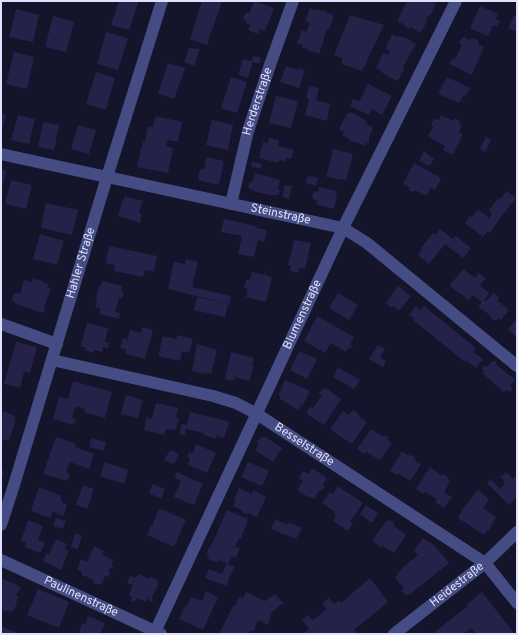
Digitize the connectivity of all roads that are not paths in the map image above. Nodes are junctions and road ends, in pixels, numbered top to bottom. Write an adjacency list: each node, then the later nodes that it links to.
1 (162, 1): 5 (street, Hahler Straße)
2 (293, 1): 6 (street, Herderstraße)
3 (456, 1): 7 (street, Blumenstraße)
4 (1, 154): 5 (street, Steinstraße)
5 (108, 177): 6 (street, Steinstraße); 9 (street, Hahler Straße)
6 (231, 204): 7 (street, Steinstraße)
7 (343, 228): 11 (street, Steinstraße); 12 (street, Blumenstraße)
8 (1, 324): 9 (street)
9 (57, 344): 10 (street, Hahler Straße)
10 (52, 360): 12 (street, Besselstraße); 13 (street, Hahler Straße)
11 (517, 366)
12 (257, 414): 16 (street, Besselstraße); 18 (street, Blumenstraße)
13 (1, 525)
14 (517, 532): 16 (street, Heidestraße)
15 (1, 560): 18 (street, Paulinenstraße)
16 (485, 563): 17 (street, Besselstraße); 19 (street, Heidestraße)
17 (517, 603)
18 (158, 633)
19 (394, 634)

